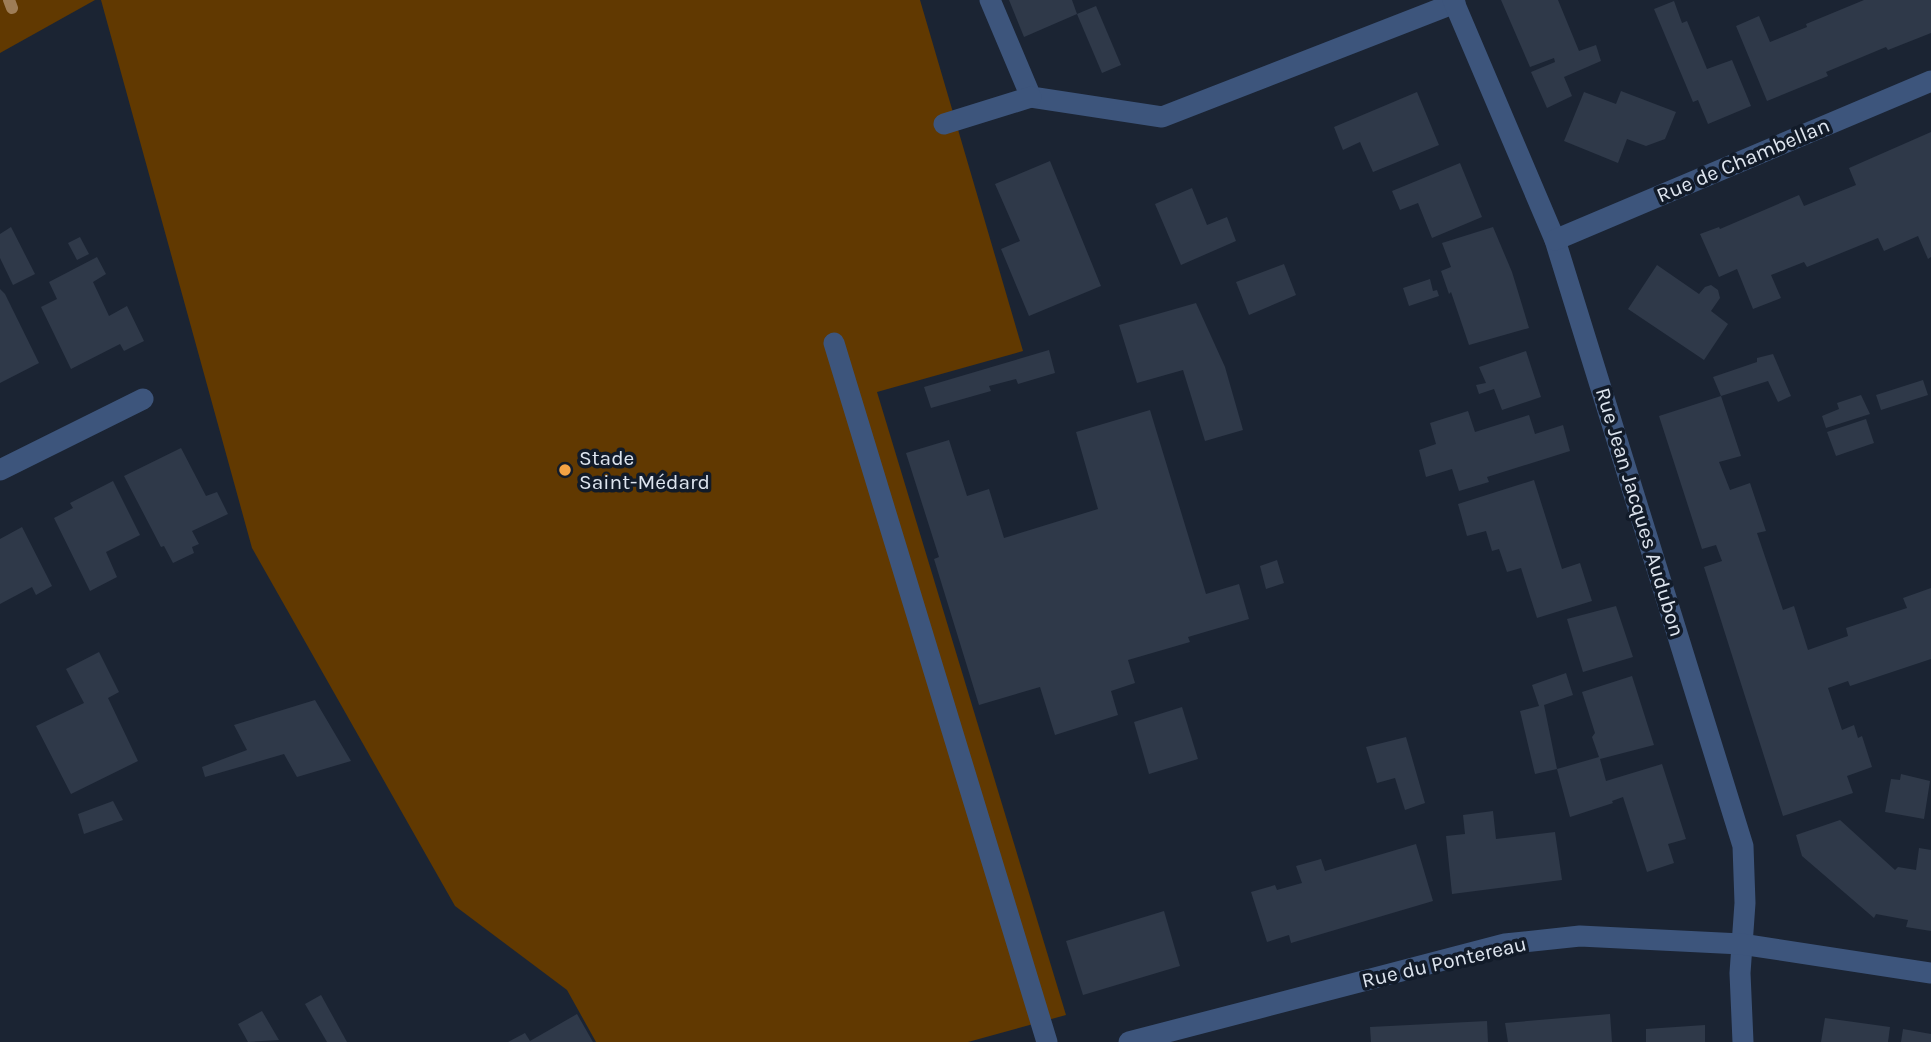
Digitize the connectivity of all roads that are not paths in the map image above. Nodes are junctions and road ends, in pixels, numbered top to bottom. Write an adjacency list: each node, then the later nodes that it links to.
1 (990, 0): 4 (street)
2 (1454, 2): 4 (street); 6 (street, Rue Jean Jacques Audubon)
3 (1931, 81): 6 (street, Rue de Chambellan)
4 (1031, 97): 5 (street)
5 (944, 124)
6 (1555, 240): 10 (street, Rue Jean Jacques Audubon)
7 (834, 343): 12 (street)
8 (143, 399): 9 (street)
9 (0, 470)
10 (1741, 944): 11 (street, Rue du Pontereau); 13 (street, Rue du Pontereau); 14 (street, Rue Jean Jacques Audubon)
11 (1931, 973)
12 (1047, 1042)
13 (1129, 1042)
14 (1743, 1042)

